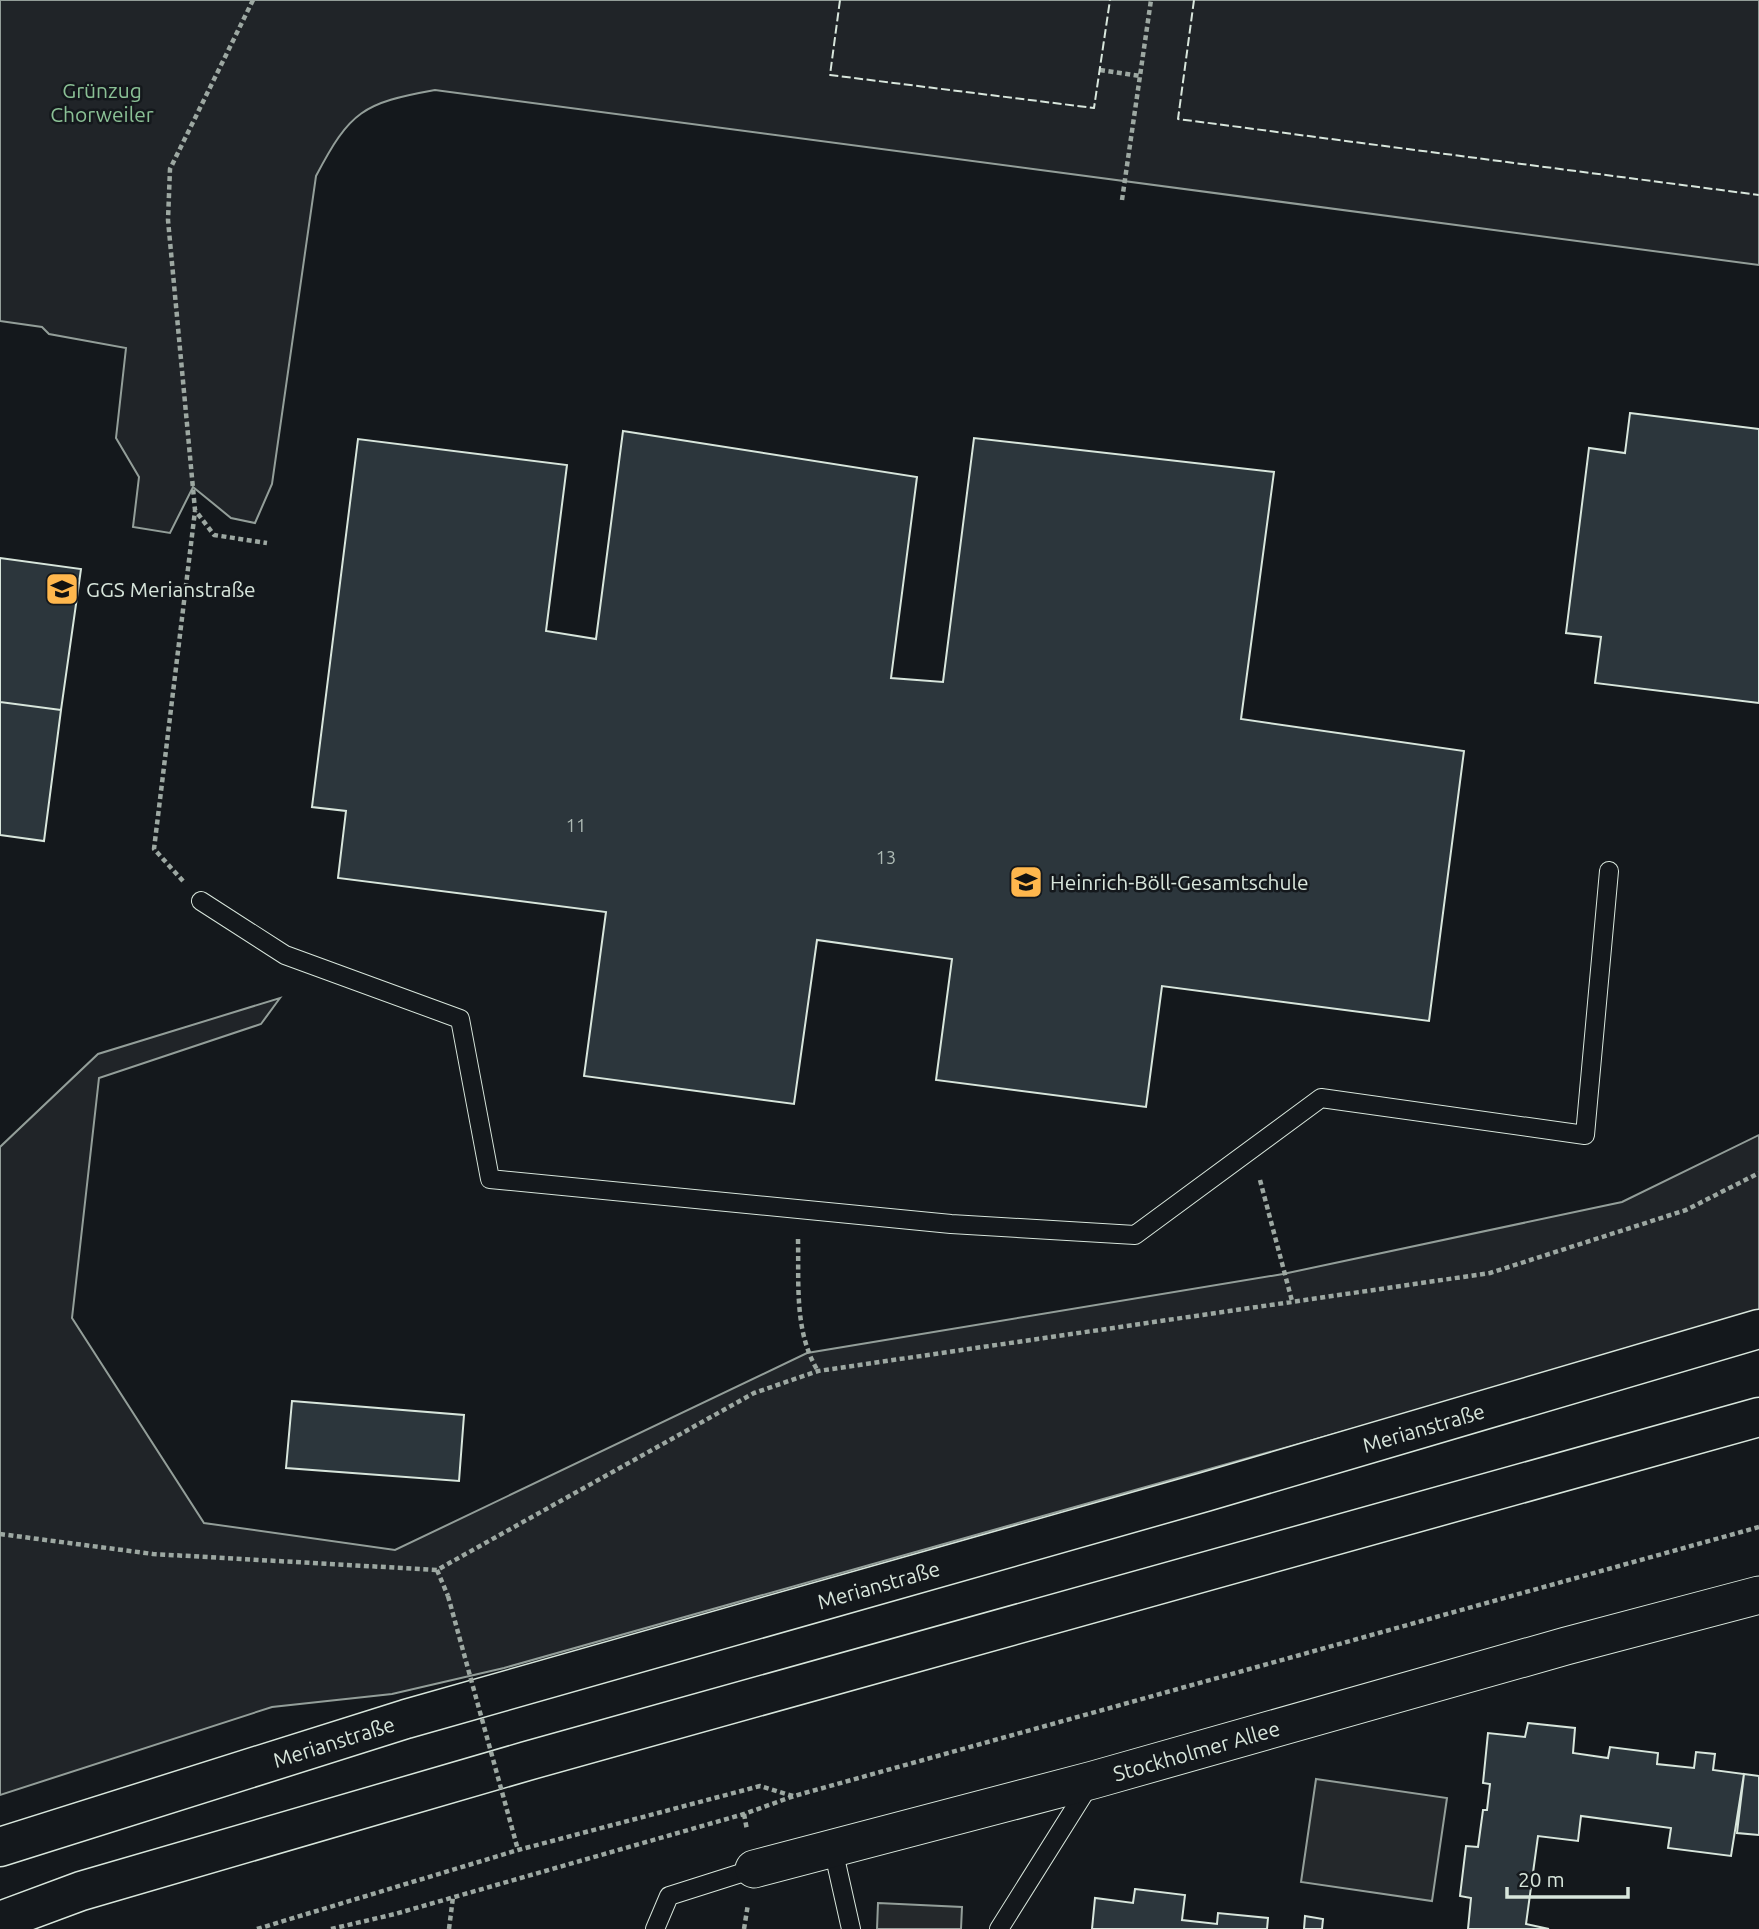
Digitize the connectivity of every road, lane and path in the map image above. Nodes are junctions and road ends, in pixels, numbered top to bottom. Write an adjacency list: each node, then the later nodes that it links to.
1 (253, 0): 6 (path)
2 (1151, 0): 4 (path)
3 (1100, 71): 4 (path)
4 (1140, 76): 5 (path)
5 (1122, 200)
6 (195, 510): 7 (path); 9 (path)
7 (267, 543)
8 (1609, 871): 10 (lane)
9 (201, 901): 12 (lane)
10 (1252, 1149): 12 (lane); 13 (path)
11 (1759, 1173): 13 (path)
12 (797, 1209): 15 (path)
13 (1292, 1301): 15 (path)
14 (1759, 1329): 23 (main road, Merianstraße)
15 (818, 1371): 19 (path)
16 (1759, 1417): 28 (main road)
17 (1759, 1527): 22 (path)
18 (0, 1534): 19 (path)
19 (437, 1570): 25 (path, bridge)
20 (1759, 1595): 21 (street, Stockholmer Allee)
21 (1093, 1780): 24 (street, Stockholmer Allee); 34 (lane)
22 (794, 1796): 25 (path); 27 (path)
23 (0, 1847)
24 (833, 1849): 26 (street, Stockholmer Allee); 33 (lane)
25 (518, 1850): 29 (path)
26 (754, 1869): 32 (lane, Stockholmer Allee)
27 (453, 1897): 30 (path); 31 (path)
28 (0, 1921)
29 (257, 1929)
30 (331, 1929)
31 (449, 1929)
32 (655, 1929)
33 (852, 1929)
34 (999, 1929)

